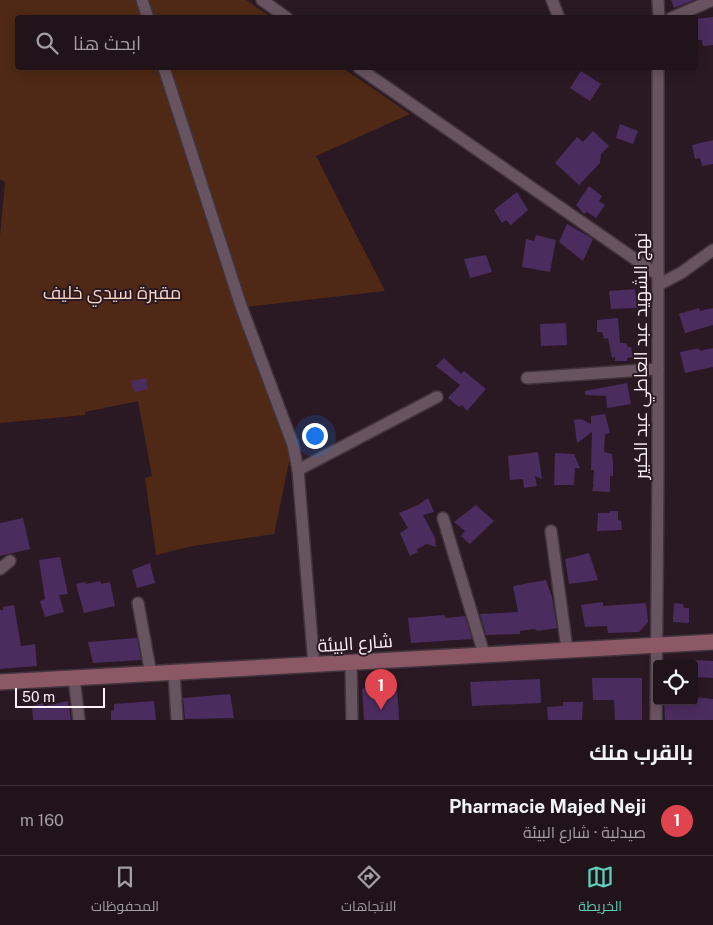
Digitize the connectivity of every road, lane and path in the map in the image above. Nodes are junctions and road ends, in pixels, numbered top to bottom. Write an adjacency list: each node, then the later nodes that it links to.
1 (142, 0): 6 (street)
2 (262, 0): 7 (street)
3 (552, 0): 8 (street)
4 (658, 0): 9 (street)
5 (713, 0): 10 (street)
6 (147, 15)
7 (283, 15)
8 (558, 15)
9 (659, 15)
10 (678, 15)
11 (165, 70): 19 (street)
12 (362, 70): 15 (street)
13 (658, 70): 15 (street, نهج الشهيد عبد العاطي عبد الكبير)
14 (713, 250): 15 (street)
15 (658, 280): 16 (street, نهج الشهيد عبد العاطي عبد الكبير)
16 (658, 368): 17 (street); 26 (street, نهج الشهيد عبد العاطي عبد الكبير)
17 (527, 378)
18 (437, 397): 19 (street)
19 (298, 470): 30 (street)
20 (444, 518): 28 (street)
21 (551, 530): 27 (street)
22 (10, 561): 23 (street)
23 (0, 569)
24 (138, 603): 32 (street)
25 (713, 642): 26 (street, شارع البيئة)
26 (657, 645): 27 (street, شارع البيئة); 38 (street, نهج الشهيد عبد العاطي عبد الكبير)
27 (567, 649): 28 (street, شارع البيئة)
28 (484, 654): 29 (street, شارع البيئة)
29 (351, 662): 30 (street, شارع البيئة); 37 (street)
30 (314, 664): 31 (street, شارع البيئة)
31 (174, 672): 32 (street, شارع البيئة); 36 (street)
32 (151, 674): 33 (street, شارع البيئة)
33 (74, 678): 34 (street, شارع البيئة); 35 (street)
34 (0, 682)
35 (79, 720)
36 (177, 720)
37 (352, 720)
38 (656, 720)

